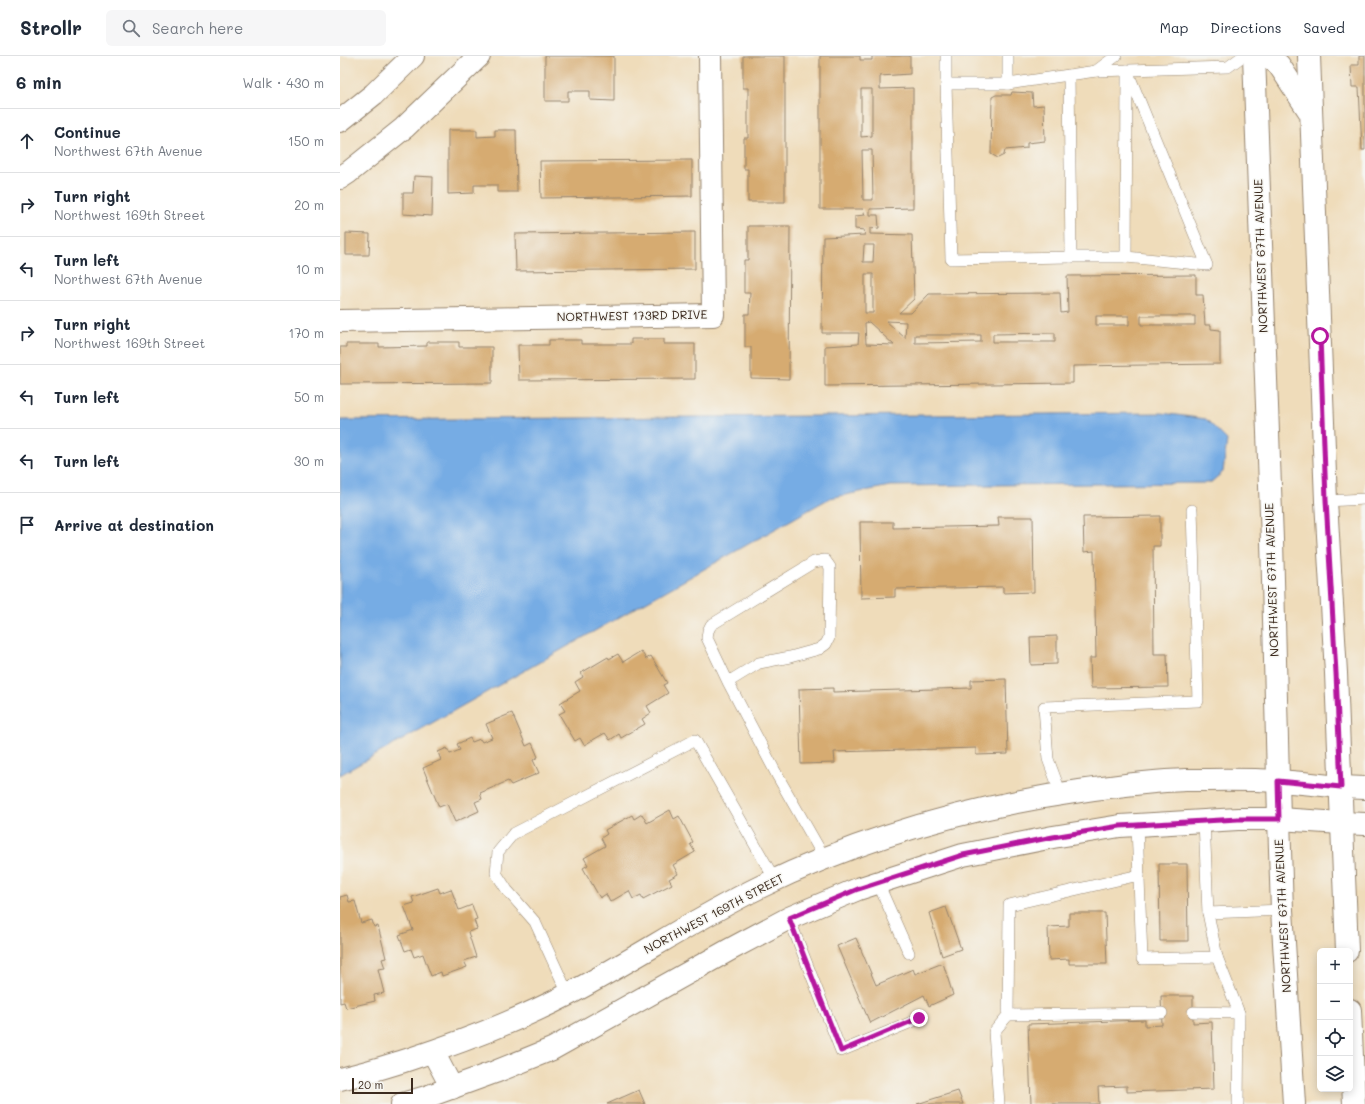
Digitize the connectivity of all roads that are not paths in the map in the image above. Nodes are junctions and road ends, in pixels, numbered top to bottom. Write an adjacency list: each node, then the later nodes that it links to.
1 (412, 56): 17 (street)
2 (479, 56): 18 (street)
3 (710, 56): 21 (street, NORTHWEST 173RD DRIVE)
4 (946, 56): 14 (lane)
5 (1008, 56): 15 (lane)
6 (1116, 56): 12 (lane)
7 (1243, 56): 11 (lane)
8 (1254, 56): 26 (street, NORTHWEST 67TH AVENUE)
9 (1268, 56): 16 (street)
10 (1309, 56): 16 (street)
11 (1127, 70): 12 (lane); 20 (lane); 20 (lane)
12 (1096, 71): 13 (lane)
13 (1069, 75): 15 (lane); 19 (lane)
14 (946, 84): 15 (lane); 19 (lane)
15 (1008, 84)
16 (1311, 114): 23 (street)
17 (340, 121)
18 (340, 178)
19 (1071, 257): 20 (lane)
20 (1126, 257)
21 (340, 321)
22 (1365, 499): 23 (lane)
23 (1326, 500): 27 (street)
24 (1192, 510): 29 (lane)
25 (728, 682): 25 (lane); 35 (lane)
26 (1278, 781): 27 (street, NORTHWEST 169TH STREET); 29 (street, NORTHWEST 169TH STREET); 30 (street, NORTHWEST 67TH AVENUE)
27 (1341, 787): 28 (street, NORTHWEST 169TH STREET); 32 (street)
28 (1365, 788)
29 (1061, 794): 35 (street, NORTHWEST 169TH STREET)
30 (1279, 819): 31 (street); 32 (street); 39 (street, NORTHWEST 67TH AVENUE)
31 (1204, 821): 34 (street); 40 (lane)
32 (1342, 822): 33 (street); 42 (street)
33 (1365, 824)
34 (1137, 825): 36 (lane); 38 (street)
35 (825, 859): 37 (street, NORTHWEST 169TH STREET)
36 (1139, 875): 44 (lane); 49 (lane)
37 (775, 880): 45 (street, NORTHWEST 169TH STREET); 45 (lane)
38 (878, 883): 41 (street); 43 (lane)
39 (1282, 910): 40 (lane); 58 (street, NORTHWEST 67TH AVENUE)
40 (1208, 913): 44 (lane)
41 (789, 918): 50 (lane); 54 (street)
42 (1347, 948)
43 (909, 953)
44 (1217, 957): 48 (lane)
45 (568, 994): 52 (street, NORTHWEST 169TH STREET)
46 (1192, 1012): 48 (lane)
47 (1162, 1013): 49 (lane)
48 (1239, 1013): 57 (lane)
49 (1008, 1015): 56 (lane)
50 (919, 1018)
51 (1350, 1020): 59 (street)
52 (433, 1052): 53 (street, NORTHWEST 169TH STREET); 54 (street)
53 (340, 1079)
54 (452, 1088): 55 (street)
55 (402, 1104)
56 (999, 1104)
57 (1238, 1104)
58 (1294, 1104)
59 (1354, 1104)

